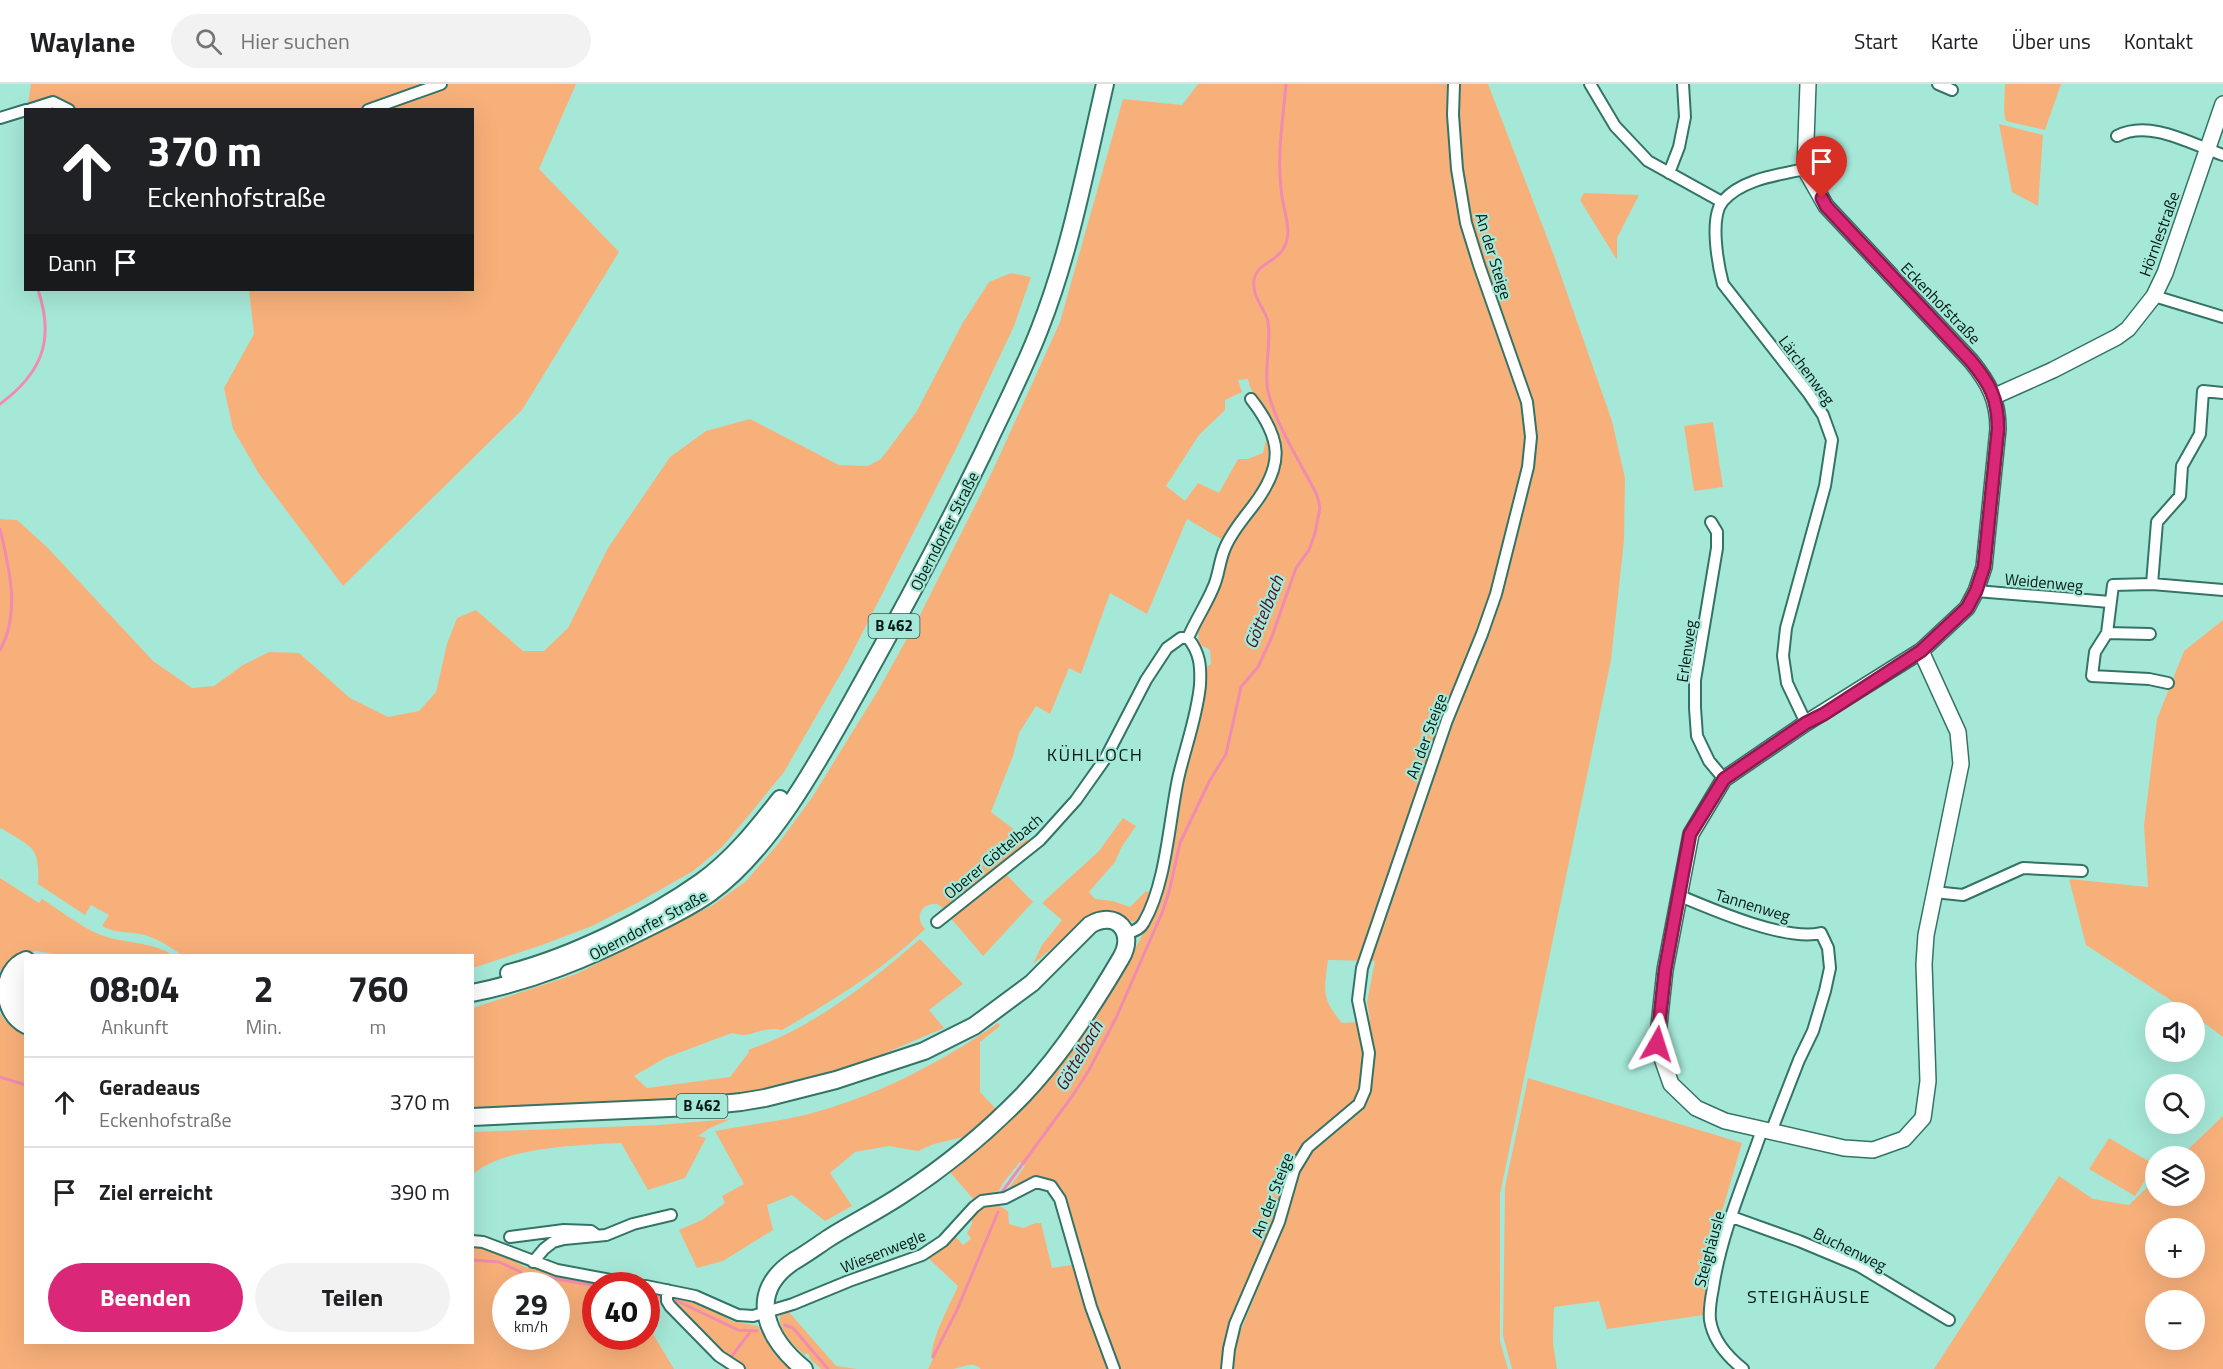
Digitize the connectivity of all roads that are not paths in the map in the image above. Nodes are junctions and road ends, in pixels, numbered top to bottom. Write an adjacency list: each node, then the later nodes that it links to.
1 (441, 84): 13 (street)
2 (1096, 84): 47 (main road, Oberndorfer Straße / B 462)
3 (1105, 84): 48 (main road, Oberndorfer Straße / B 462)
4 (1454, 84): 69 (street, An der Steige)
5 (1590, 84): 20 (street)
6 (1683, 84): 20 (street)
7 (1808, 84): 19 (street)
8 (1938, 84): 9 (street)
9 (1952, 90)
10 (2223, 104): 17 (street, Hörnlestraße)
11 (34, 108): 12 (street)
12 (65, 108)
13 (374, 108)
14 (24, 111): 15 (street)
15 (0, 118)
16 (2117, 136): 17 (street)
17 (2208, 150): 18 (street); 22 (street, Hörnlestraße)
18 (2223, 155)
19 (1805, 169): 21 (street); 25 (street, Eckenhofstraße)
20 (1669, 173): 21 (street)
21 (1722, 202): 37 (street, Lärchenweg)
22 (2154, 296): 23 (street); 25 (street, Hörnlestraße)
23 (2223, 317)
24 (2223, 393): 28 (street)
25 (1995, 396): 30 (street, Eckenhofstraße)
26 (1251, 399): 34 (street)
27 (1711, 522): 38 (street, Erlenweg)
28 (2152, 584): 29 (street); 31 (street)
29 (2223, 590)
30 (1976, 591): 31 (street, Weidenweg); 35 (street, Eckenhofstraße)
31 (2110, 602): 32 (street)
32 (2107, 633): 33 (street); 36 (street)
33 (2150, 634)
34 (1188, 638): 42 (street, Oberer Göttelbach); 43 (street)
35 (1921, 651): 37 (street, Eckenhofstraße); 40 (street)
36 (2168, 683)
37 (1806, 723): 38 (street, Eckenhofstraße)
38 (1724, 779): 41 (street)
39 (2082, 871): 40 (street)
40 (1934, 892): 54 (street)
41 (1678, 895): 44 (street, Tannenweg); 54 (street)
42 (937, 922)
43 (1125, 933): 51 (main road, B 462); 64 (main road)
44 (1821, 933): 54 (street, Steighäusle)
45 (24, 961): 50 (main road)
46 (24, 980): 49 (main road)
47 (474, 982)
48 (474, 993)
49 (24, 1008)
50 (24, 1024)
51 (924, 1051): 52 (main road, B 462); 53 (main road, B 462)
52 (474, 1117)
53 (474, 1127)
54 (1766, 1131): 56 (street, Steighäusle)
55 (670, 1215): 57 (street)
56 (1732, 1217): 65 (street, Buchenweg); 70 (street, Steighäusle)
57 (595, 1236): 58 (street); 60 (street)
58 (510, 1237)
59 (474, 1241): 60 (street, Wiesenwegle)
60 (533, 1262): 61 (street, Wiesenwegle)
61 (582, 1275)
62 (660, 1289): 63 (street, Wiesenwegle)
63 (667, 1290): 64 (street, Wiesenwegle); 66 (street)
64 (766, 1312): 67 (main road); 68 (street, Wiesenwegle)
65 (1950, 1320)
66 (739, 1369)
67 (804, 1369)
68 (1114, 1369)
69 (1227, 1369)
70 (1743, 1369)

